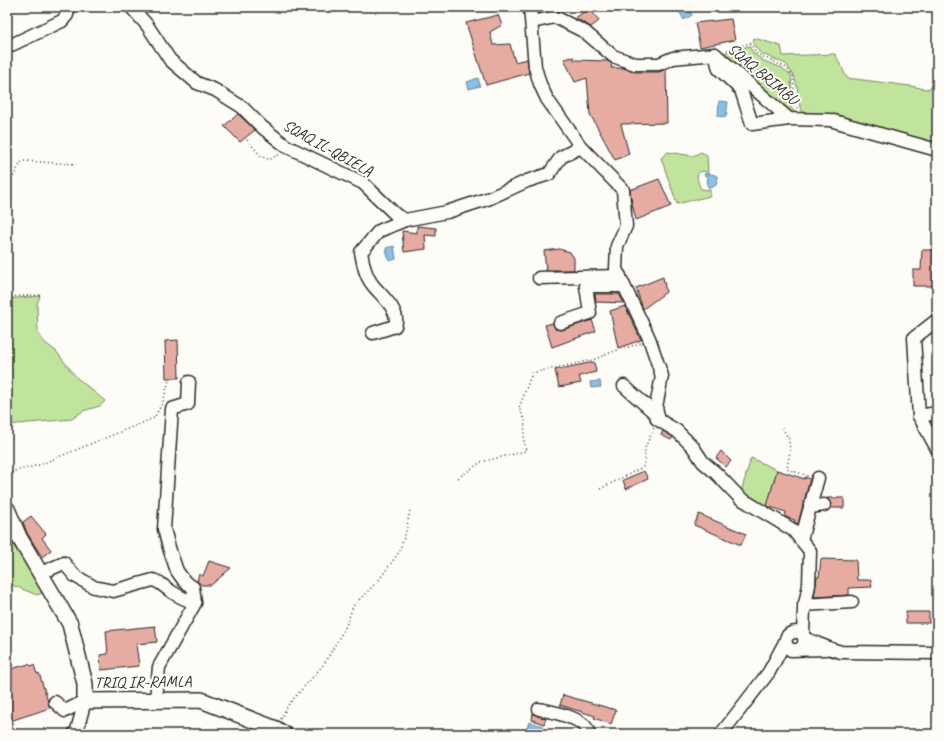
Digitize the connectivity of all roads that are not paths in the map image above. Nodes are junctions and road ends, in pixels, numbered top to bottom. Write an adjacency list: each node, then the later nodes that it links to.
1 (68, 7): 5 (street)
2 (131, 7): 10 (street, SQAQ IL-QBIELA)
3 (530, 7): 4 (street)
4 (532, 22): 6 (street, SQAQ BRIMBU); 8 (street)
5 (7, 47)
6 (715, 54): 7 (street, SQAQ BRIMBU); 7 (street)
7 (789, 119): 9 (street, SQAQ BRIMBU)
8 (581, 148): 10 (street); 12 (street)
9 (937, 150)
10 (405, 220): 15 (street)
11 (539, 278): 12 (street)
12 (622, 281): 14 (street); 20 (street)
13 (937, 320): 19 (street)
14 (560, 323)
15 (373, 333)
16 (189, 382): 29 (street)
17 (624, 386): 20 (street)
18 (937, 413): 19 (street)
19 (919, 416): 21 (street)
20 (658, 418): 26 (street)
21 (937, 449)
22 (815, 478): 24 (street)
23 (824, 505): 24 (street)
24 (810, 507): 26 (street)
25 (7, 509): 27 (main road, TRIQ IR-RAMLA)
26 (801, 540): 30 (street)
27 (41, 573): 29 (street); 37 (main road, TRIQ IR-RAMLA)
28 (852, 602): 30 (street)
29 (195, 603): 36 (street)
30 (804, 607): 31 (street)
31 (796, 637): 32 (street); 33 (street); 33 (street); 35 (street)
32 (831, 649): 33 (street); 34 (street)
33 (797, 650): 35 (street)
34 (937, 653)
35 (769, 672): 43 (street)
36 (156, 699): 37 (main road, TRIQ IR-RAMLA); 40 (main road, TRIQ IR-RAMLA)
37 (85, 701): 38 (street); 41 (street)
38 (55, 702)
39 (539, 709): 42 (street)
40 (280, 732)
41 (74, 734)
42 (589, 734)
43 (721, 734)

